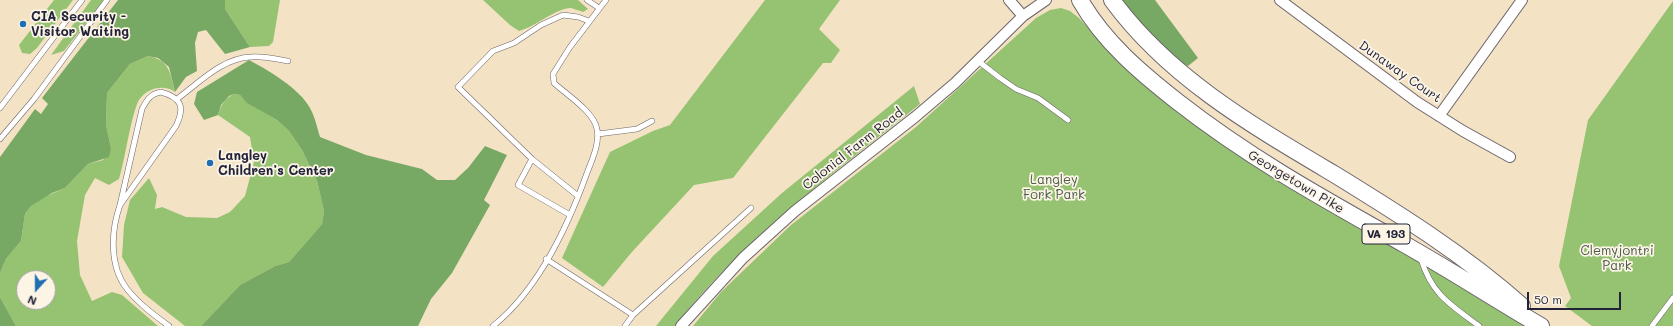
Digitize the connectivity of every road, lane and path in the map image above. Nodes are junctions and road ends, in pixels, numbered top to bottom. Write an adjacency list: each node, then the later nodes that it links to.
1 (82, 0): 17 (lane)
2 (107, 0): 22 (lane)
3 (587, 0): 11 (lane)
4 (606, 0): 11 (lane)
5 (1009, 0): 12 (street)
6 (1046, 0): 12 (street, Colonial Farm Road)
7 (1080, 0): 29 (main road, Georgetown Pike / VA 193)
8 (1112, 0): 38 (main road, Georgetown Pike / VA 193)
9 (1280, 0): 18 (street, Dunaway Court)
10 (1522, 0): 18 (street)
11 (599, 8): 13 (lane)
12 (1024, 16): 15 (street, Colonial Farm Road)
13 (590, 21): 21 (lane); 24 (lane)
14 (288, 61): 16 (lane)
15 (978, 61): 19 (lane); 36 (street, Colonial Farm Road)
16 (177, 99): 26 (lane); 26 (lane)
17 (0, 108)
18 (1439, 116): 23 (street, Dunaway Court)
19 (1068, 120)
20 (652, 121): 21 (lane)
21 (598, 134): 25 (lane)
22 (0, 139)
23 (1510, 157)
24 (532, 159): 25 (lane); 28 (lane)
25 (578, 196): 28 (lane)
26 (120, 205): 33 (lane)
27 (751, 208): 32 (lane)
28 (570, 216): 30 (lane)
29 (1419, 253): 37 (lane); 38 (main road, Georgetown Pike / VA 193)
30 (546, 259): 32 (lane); 34 (lane)
31 (1673, 298): 39 (lane)
32 (633, 315): 35 (lane)
33 (169, 326)
34 (493, 326)
35 (625, 326)
36 (681, 326)
37 (1479, 326)
38 (1542, 326)
39 (1652, 326)

